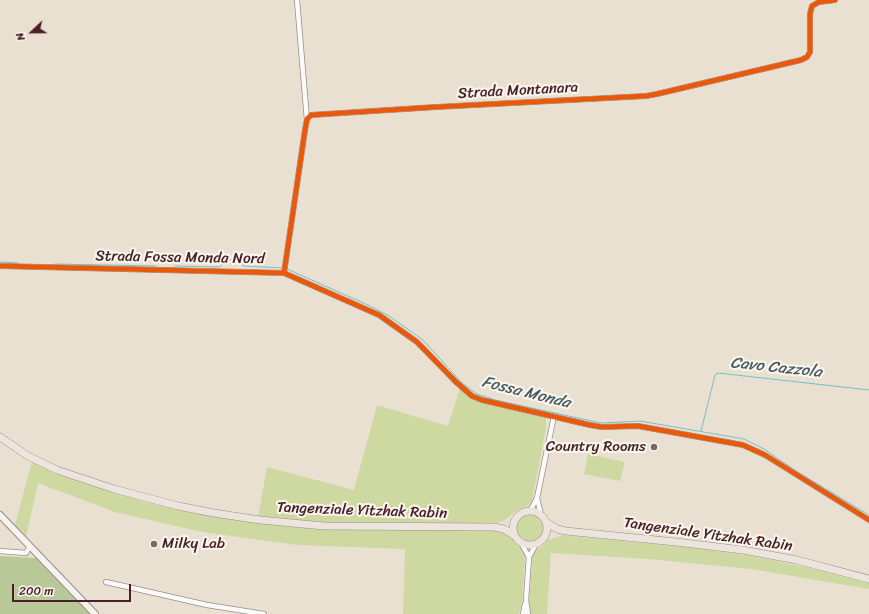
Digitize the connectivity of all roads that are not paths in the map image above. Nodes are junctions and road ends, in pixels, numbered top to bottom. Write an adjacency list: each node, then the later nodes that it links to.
1 (297, 0): 3 (street)
2 (836, 0): 3 (street, Strada Montanara)
3 (307, 120): 5 (street)
4 (0, 266): 5 (street, Strada Fossa Monda Nord)
5 (284, 270): 6 (street, Strada Fossa Monda Nord)
6 (554, 416): 8 (street); 13 (street, Strada Fossa Monda Nord)
7 (1, 439): 15 (main road, Tangenziale Yitzhak Rabin)
8 (537, 498): 9 (street); 11 (street)
9 (530, 511): 11 (main road); 12 (main road, Tangenziale Yitzhak Rabin)
10 (0, 515): 21 (main road)
11 (541, 515): 14 (main road, Tangenziale Yitzhak Rabin)
12 (516, 518): 15 (main road, Tangenziale Yitzhak Rabin); 17 (main road)
13 (869, 520)
14 (546, 522): 16 (main road, Tangenziale Yitzhak Rabin); 18 (main road)
15 (494, 527): 17 (main road, Tangenziale Yitzhak Rabin)
16 (566, 531): 18 (main road, Tangenziale Yitzhak Rabin); 24 (main road, Tangenziale Yitzhak Rabin)
17 (515, 536): 19 (main road, Tangenziale Yitzhak Rabin)
18 (544, 537): 20 (main road, Tangenziale Yitzhak Rabin)
19 (521, 543): 20 (main road); 23 (street)
20 (536, 544): 23 (street)
21 (30, 546): 22 (street); 27 (main road)
22 (0, 551)
23 (529, 557): 26 (street)
24 (869, 579)
25 (106, 582): 28 (street)
26 (526, 600): 29 (street); 30 (street)
27 (95, 614)
28 (264, 614)
29 (523, 614)
30 (528, 614)

